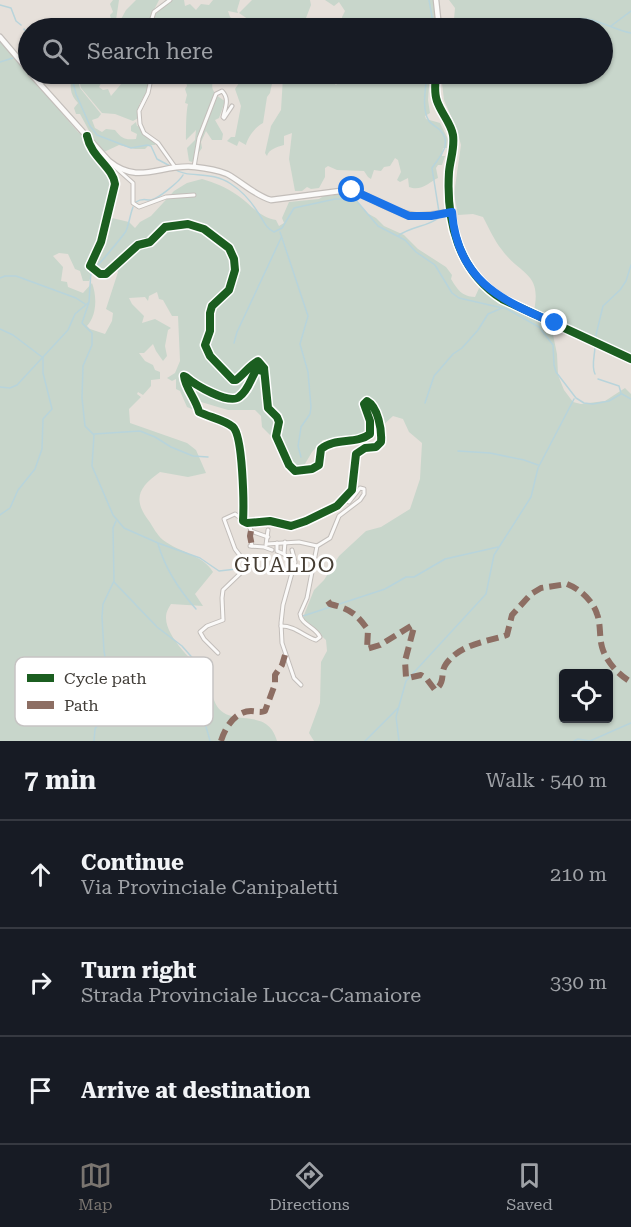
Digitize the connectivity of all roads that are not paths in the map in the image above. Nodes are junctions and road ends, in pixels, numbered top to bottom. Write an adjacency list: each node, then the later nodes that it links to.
1 (170, 0): 3 (street)
2 (436, 0): 4 (main road)
3 (152, 18)
4 (438, 18)
5 (0, 37): 6 (main road)
6 (18, 58)
7 (41, 84): 11 (main road)
8 (150, 84): 14 (street)
9 (436, 84): 16 (main road)
10 (232, 106): 13 (street)
11 (87, 136): 12 (main road); 18 (street)
12 (114, 166): 14 (main road); 15 (street)
13 (194, 167): 14 (main road); 16 (main road)
14 (172, 168)
15 (194, 195)
16 (452, 212): 17 (main road)
17 (631, 359)
18 (264, 368): 19 (street); 20 (street)
19 (344, 500): 21 (street); 28 (street)
20 (243, 521): 21 (street); 22 (street); 34 (street)
21 (251, 522): 22 (street)
22 (251, 530): 24 (street); 27 (street)
23 (268, 530): 24 (street)
24 (268, 537): 27 (street)
25 (277, 543): 26 (street); 27 (street); 30 (street)
26 (285, 543): 28 (street); 31 (street)
27 (266, 545): 30 (street)
28 (317, 546): 33 (street)
29 (291, 550): 32 (street)
30 (275, 551): 31 (street)
31 (284, 554): 32 (street)
32 (294, 565): 33 (street)
33 (281, 626): 35 (street)
34 (218, 653)
35 (301, 685)

